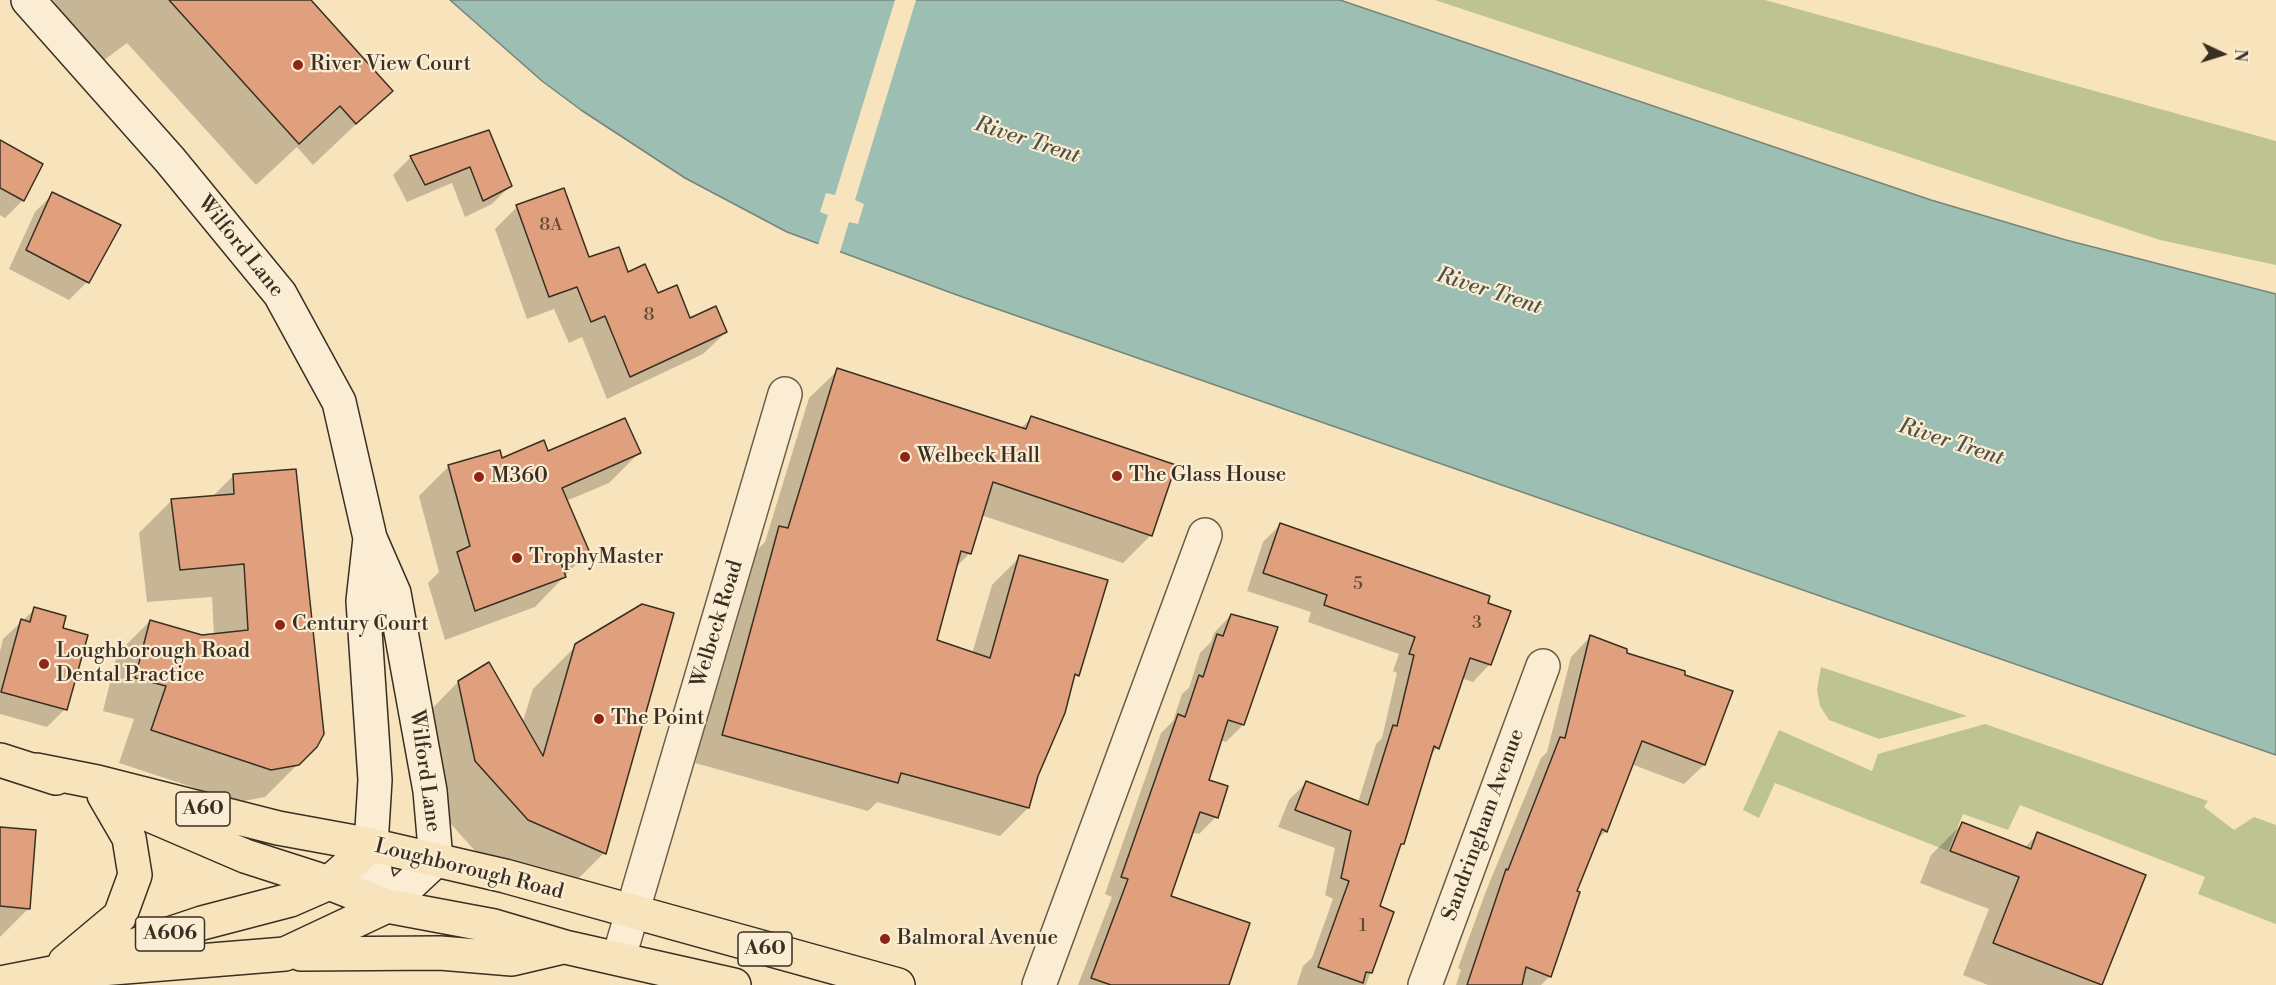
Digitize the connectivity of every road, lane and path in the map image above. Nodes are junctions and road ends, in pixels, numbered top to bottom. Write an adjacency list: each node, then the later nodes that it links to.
1 (28, 0): 4 (main road, Wilford Lane)
2 (785, 394): 13 (main road, Welbeck Road)
3 (1205, 536): 21 (main road)
4 (370, 538): 9 (main road, Wilford Lane); 10 (main road, Wilford Lane)
5 (1543, 666): 22 (main road, Sandringham Avenue)
6 (0, 760): 7 (main road, Loughborough Road / A60)
7 (36, 771): 8 (main road, Loughborough Road / A60); 9 (main road, Loughborough Road / A60)
8 (104, 795): 11 (main road, Loughborough Road / A60); 17 (main road)
9 (371, 845): 10 (main road, Loughborough Road / A60); 11 (main road, A606); 12 (main road, Wilford Lane)
10 (436, 860): 12 (main road, Wilford Lane); 13 (main road, Loughborough Road / A60)
11 (328, 883): 12 (main road, Loughborough Road / A60); 17 (main road, A606)
12 (387, 906): 14 (main road, Loughborough Road / A60); 15 (main road, A606)
13 (632, 913): 16 (main road, Welbeck Road); 20 (main road, Loughborough Road / A60)
14 (565, 947): 15 (main road, Loughborough Road / A60); 16 (main road, Loughborough Road / A60)
15 (285, 954): 17 (main road, A606)
16 (619, 957): 19 (main road, Loughborough Road / A60)
17 (52, 973): 18 (main road, A606)
18 (0, 983)
19 (734, 985)
20 (898, 985)
21 (1039, 985)
22 (1425, 985)

